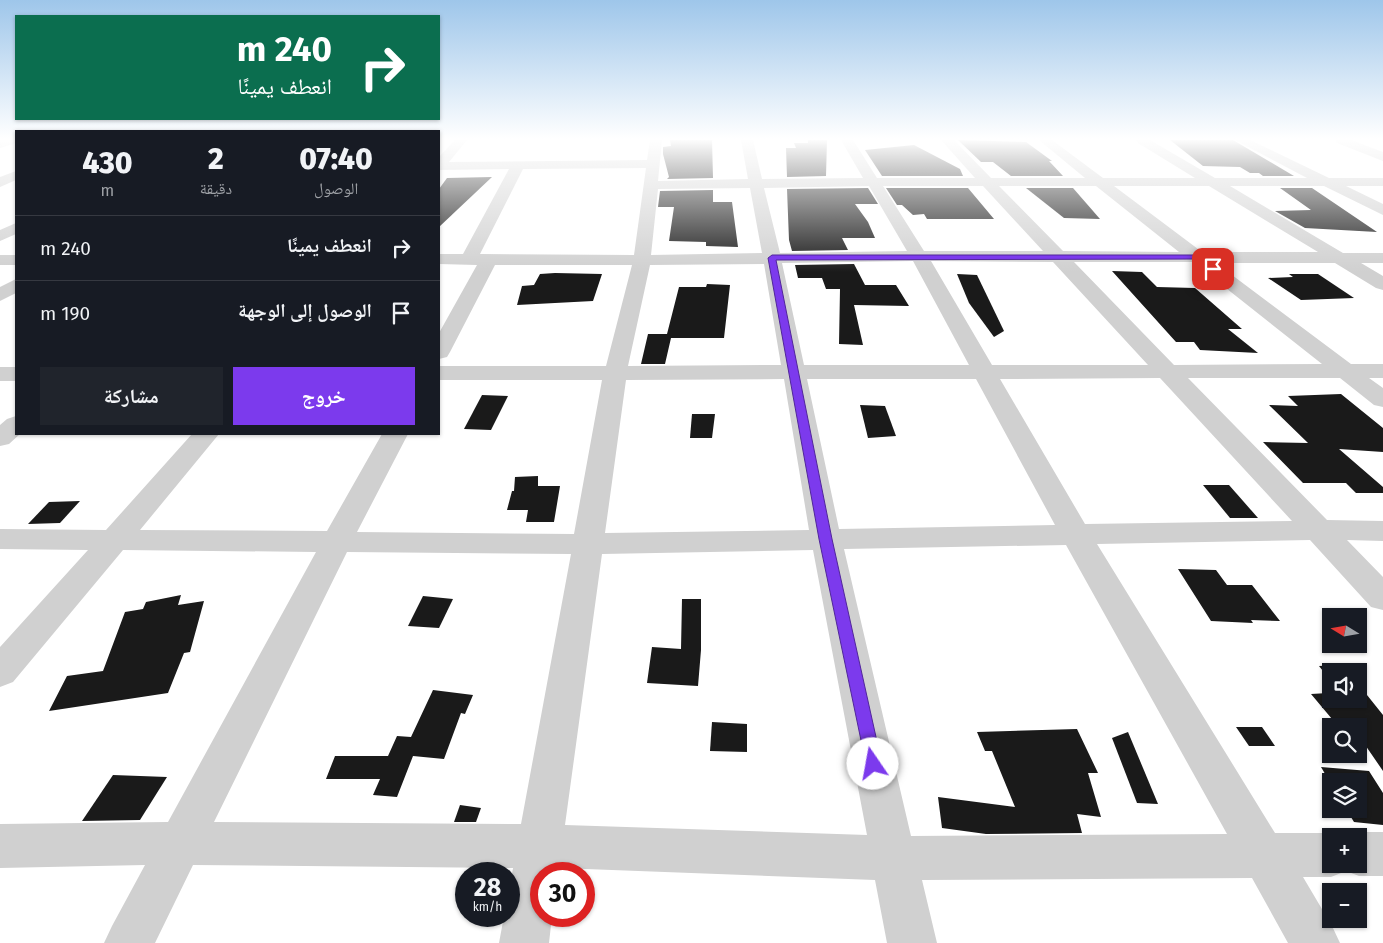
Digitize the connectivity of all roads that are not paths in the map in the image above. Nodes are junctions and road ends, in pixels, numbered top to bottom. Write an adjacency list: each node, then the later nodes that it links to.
1 (508, 184): 20 (street)
2 (703, 184): 9 (street)
3 (756, 184): 16 (street)
4 (874, 184): 13 (street)
5 (989, 184): 14 (street)
6 (1103, 184): 15 (street)
7 (1216, 184): 17 (street)
8 (1330, 184): 10 (street)
9 (651, 185): 24 (street)
10 (1383, 210)
11 (15, 228): 12 (street)
12 (0, 236)
13 (919, 256): 14 (street); 16 (street); 33 (street)
14 (1058, 256): 15 (street); 29 (street)
15 (1198, 257): 17 (street); 30 (street)
16 (772, 258): 24 (street); 32 (street)
17 (1339, 258): 18 (street); 25 (street)
18 (1383, 258)
19 (440, 259): 20 (street)
20 (469, 259): 21 (street)
21 (489, 259): 24 (street); 28 (street)
22 (0, 260): 23 (street)
23 (15, 260)
24 (642, 260): 37 (street)
25 (1383, 284)
26 (15, 286): 27 (street)
27 (0, 295)
28 (440, 350)
29 (1169, 371): 30 (street); 33 (street); 43 (street)
30 (1344, 371): 31 (street); 38 (street)
31 (1383, 371)
32 (793, 372): 33 (street); 37 (street); 48 (street)
33 (983, 372): 45 (street)
34 (440, 373): 37 (street)
35 (0, 374): 36 (street)
36 (15, 374)
37 (615, 374): 50 (street)
38 (1383, 400)
39 (15, 425): 42 (street)
40 (205, 435): 47 (street)
41 (393, 435): 49 (street)
42 (0, 438)
43 (1320, 530): 44 (street); 45 (street); 51 (street)
44 (1383, 531)
45 (1076, 535): 48 (street); 59 (street)
46 (0, 539): 47 (street)
47 (115, 539): 49 (street); 52 (street)
48 (826, 539): 50 (street); 60 (street)
49 (337, 541): 50 (street); 53 (street)
50 (588, 544): 55 (street)
51 (1383, 598)
52 (0, 672)
53 (180, 843): 54 (street); 55 (street); 61 (street)
54 (0, 846)
55 (540, 846): 60 (street); 62 (street)
56 (1367, 854): 57 (street)
57 (1383, 854)
58 (1322, 855): 59 (street)
59 (1264, 857): 60 (street); 64 (street)
60 (893, 858): 63 (street)
61 (129, 943)
62 (524, 943)
63 (912, 943)
64 (1315, 943)

